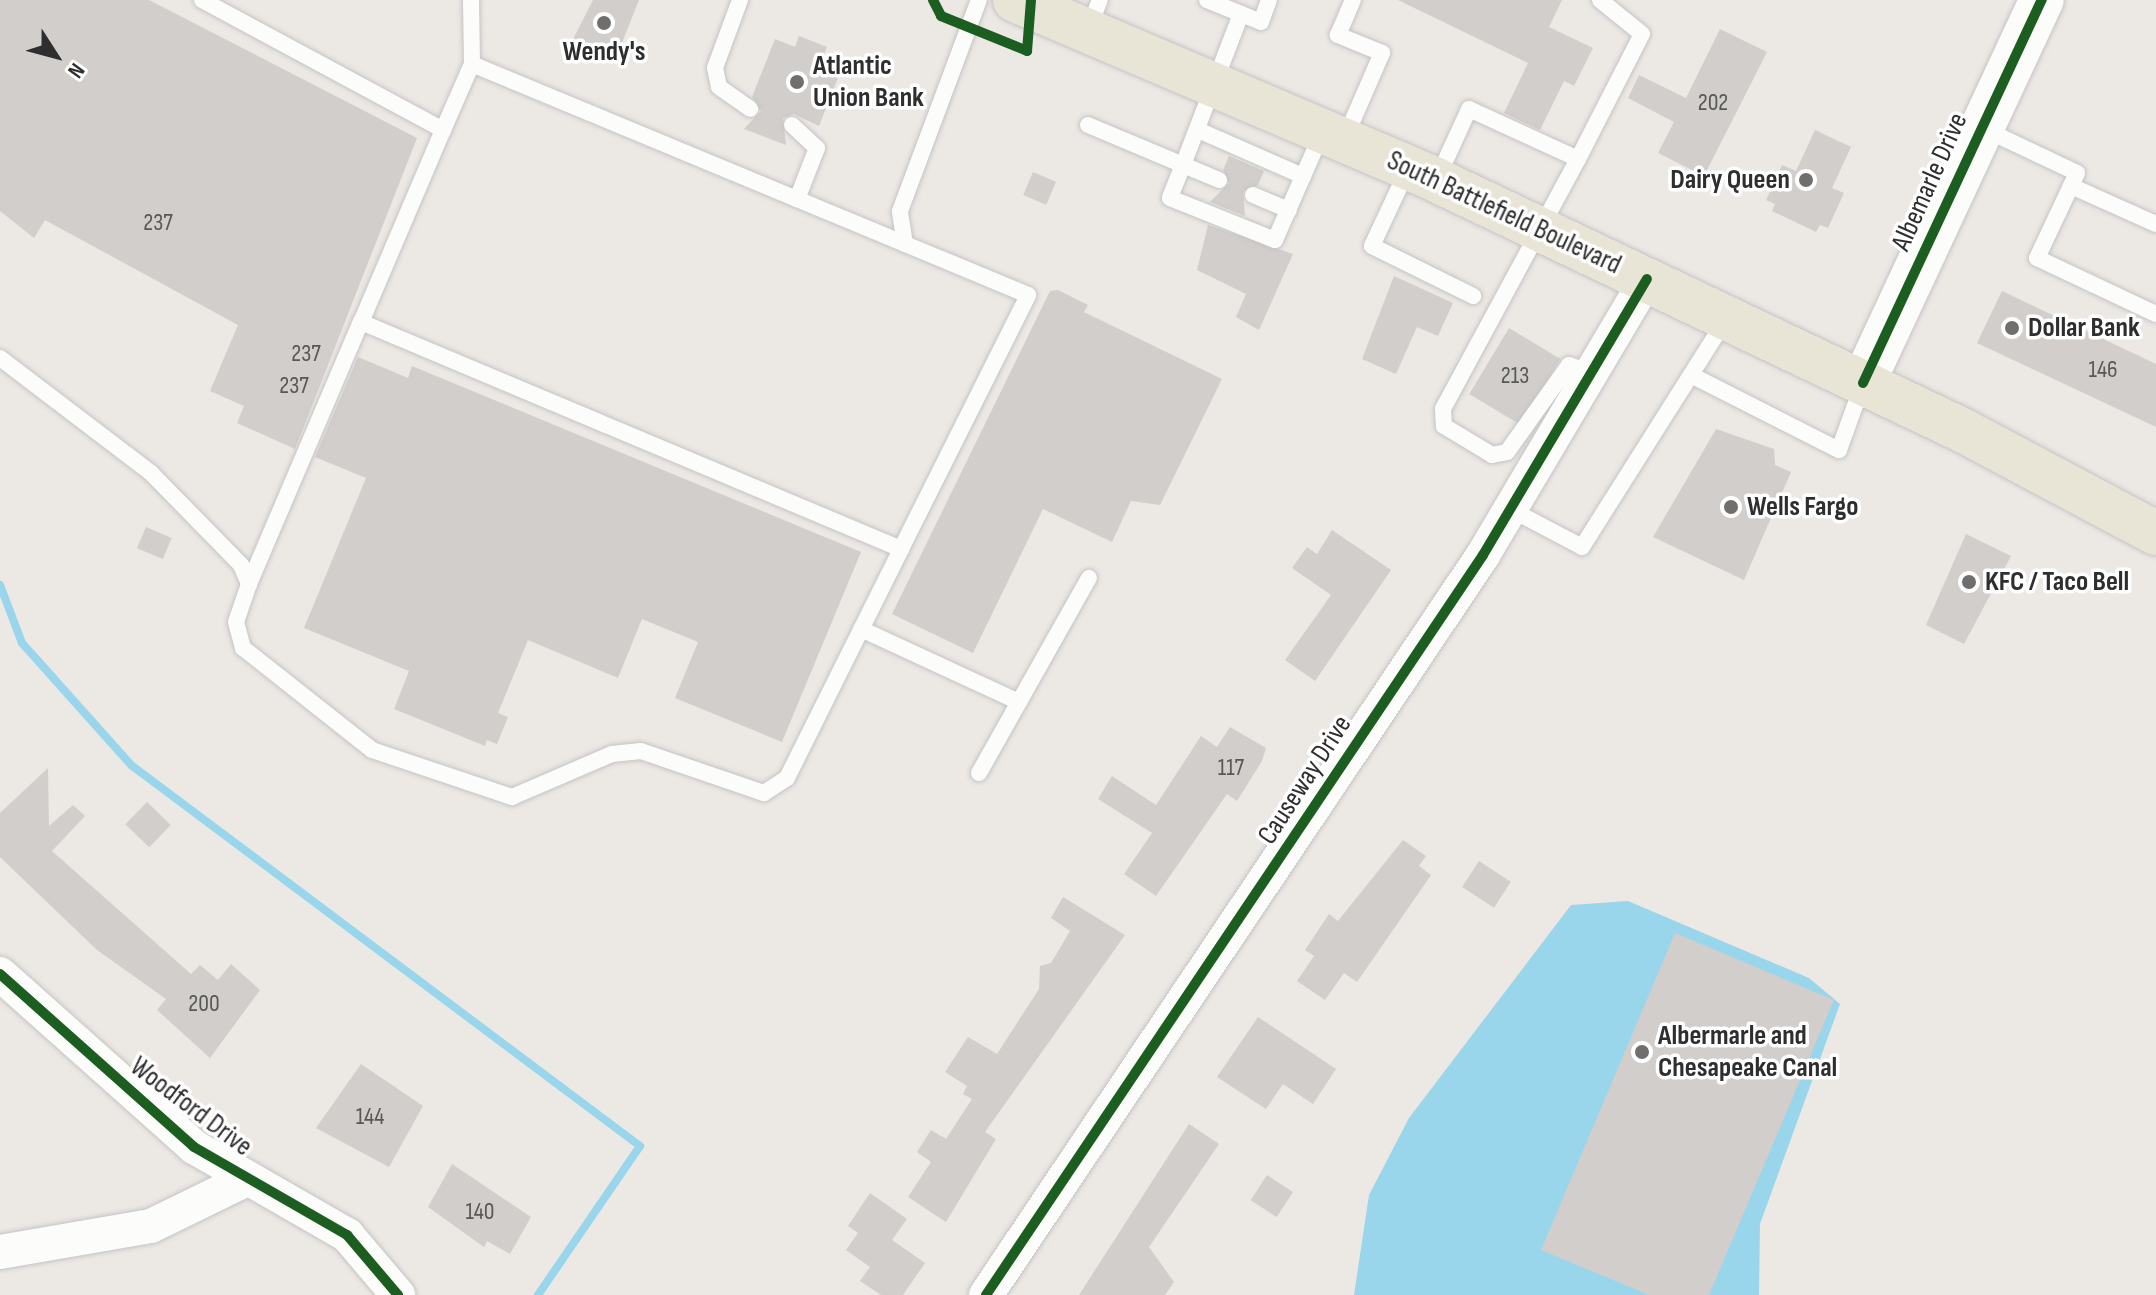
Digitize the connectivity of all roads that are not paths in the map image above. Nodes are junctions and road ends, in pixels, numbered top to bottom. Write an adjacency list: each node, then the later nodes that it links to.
1 (202, 0): 19 (lane)
2 (471, 0): 13 (lane)
3 (740, 0): 15 (lane)
4 (979, 0): 33 (lane)
5 (1015, 0): 12 (main road, South Battlefield Boulevard)
6 (1207, 0): 11 (lane)
7 (1269, 0): 11 (lane)
8 (1353, 0): 21 (lane)
9 (1600, 0): 22 (lane)
10 (2042, 0): 18 (street, Albemarle Drive)
11 (1241, 14): 14 (lane)
12 (1093, 17): 14 (main road, South Battlefield Boulevard)
13 (472, 64): 19 (lane); 29 (lane)
14 (1215, 87): 20 (lane); 21 (main road, South Battlefield Boulevard)
15 (750, 109)
16 (792, 125): 29 (lane)
17 (1088, 125): 23 (lane)
18 (1980, 128): 27 (lane); 42 (street, Albemarle Drive)
19 (443, 130): 38 (lane)
20 (1198, 130): 23 (lane); 25 (lane)
21 (1333, 136): 24 (main road, South Battlefield Boulevard); 25 (lane)
22 (1578, 159): 24 (lane); 32 (lane)
23 (1183, 165): 26 (lane); 30 (lane)
24 (1422, 174): 32 (main road, South Battlefield Boulevard); 35 (lane)
25 (1303, 176): 30 (lane)
26 (1219, 180)
27 (2071, 186): 31 (lane); 36 (lane)
28 (1253, 195): 30 (lane)
29 (797, 199): 33 (lane)
30 (1289, 210)
31 (2156, 224)
32 (1545, 231): 34 (main road, South Battlefield Boulevard); 40 (lane)
33 (905, 244): 45 (lane)
34 (1647, 279): 37 (main road, South Battlefield Boulevard); 40 (street, Causeway Drive)
35 (1473, 296)
36 (2156, 314)
37 (1726, 318): 41 (lane); 42 (main road, South Battlefield Boulevard)
38 (361, 322): 45 (lane); 47 (lane)
39 (0, 358): 47 (lane)
40 (1592, 373): 43 (street, Causeway Drive)
41 (1691, 375): 42 (lane); 43 (lane)
42 (1863, 383): 44 (main road, South Battlefield Boulevard)
43 (1510, 509): 55 (street, Causeway Drive)
44 (2156, 531)
45 (901, 549): 48 (lane)
46 (1089, 578): 49 (lane)
47 (249, 584): 48 (lane)
48 (861, 629): 49 (lane)
49 (1019, 702): 50 (lane)
50 (979, 773)
51 (0, 974): 52 (street, Woodford Drive)
52 (247, 1179): 53 (street); 54 (street, Woodford Drive)
53 (0, 1252)
54 (398, 1295)
55 (986, 1295)

